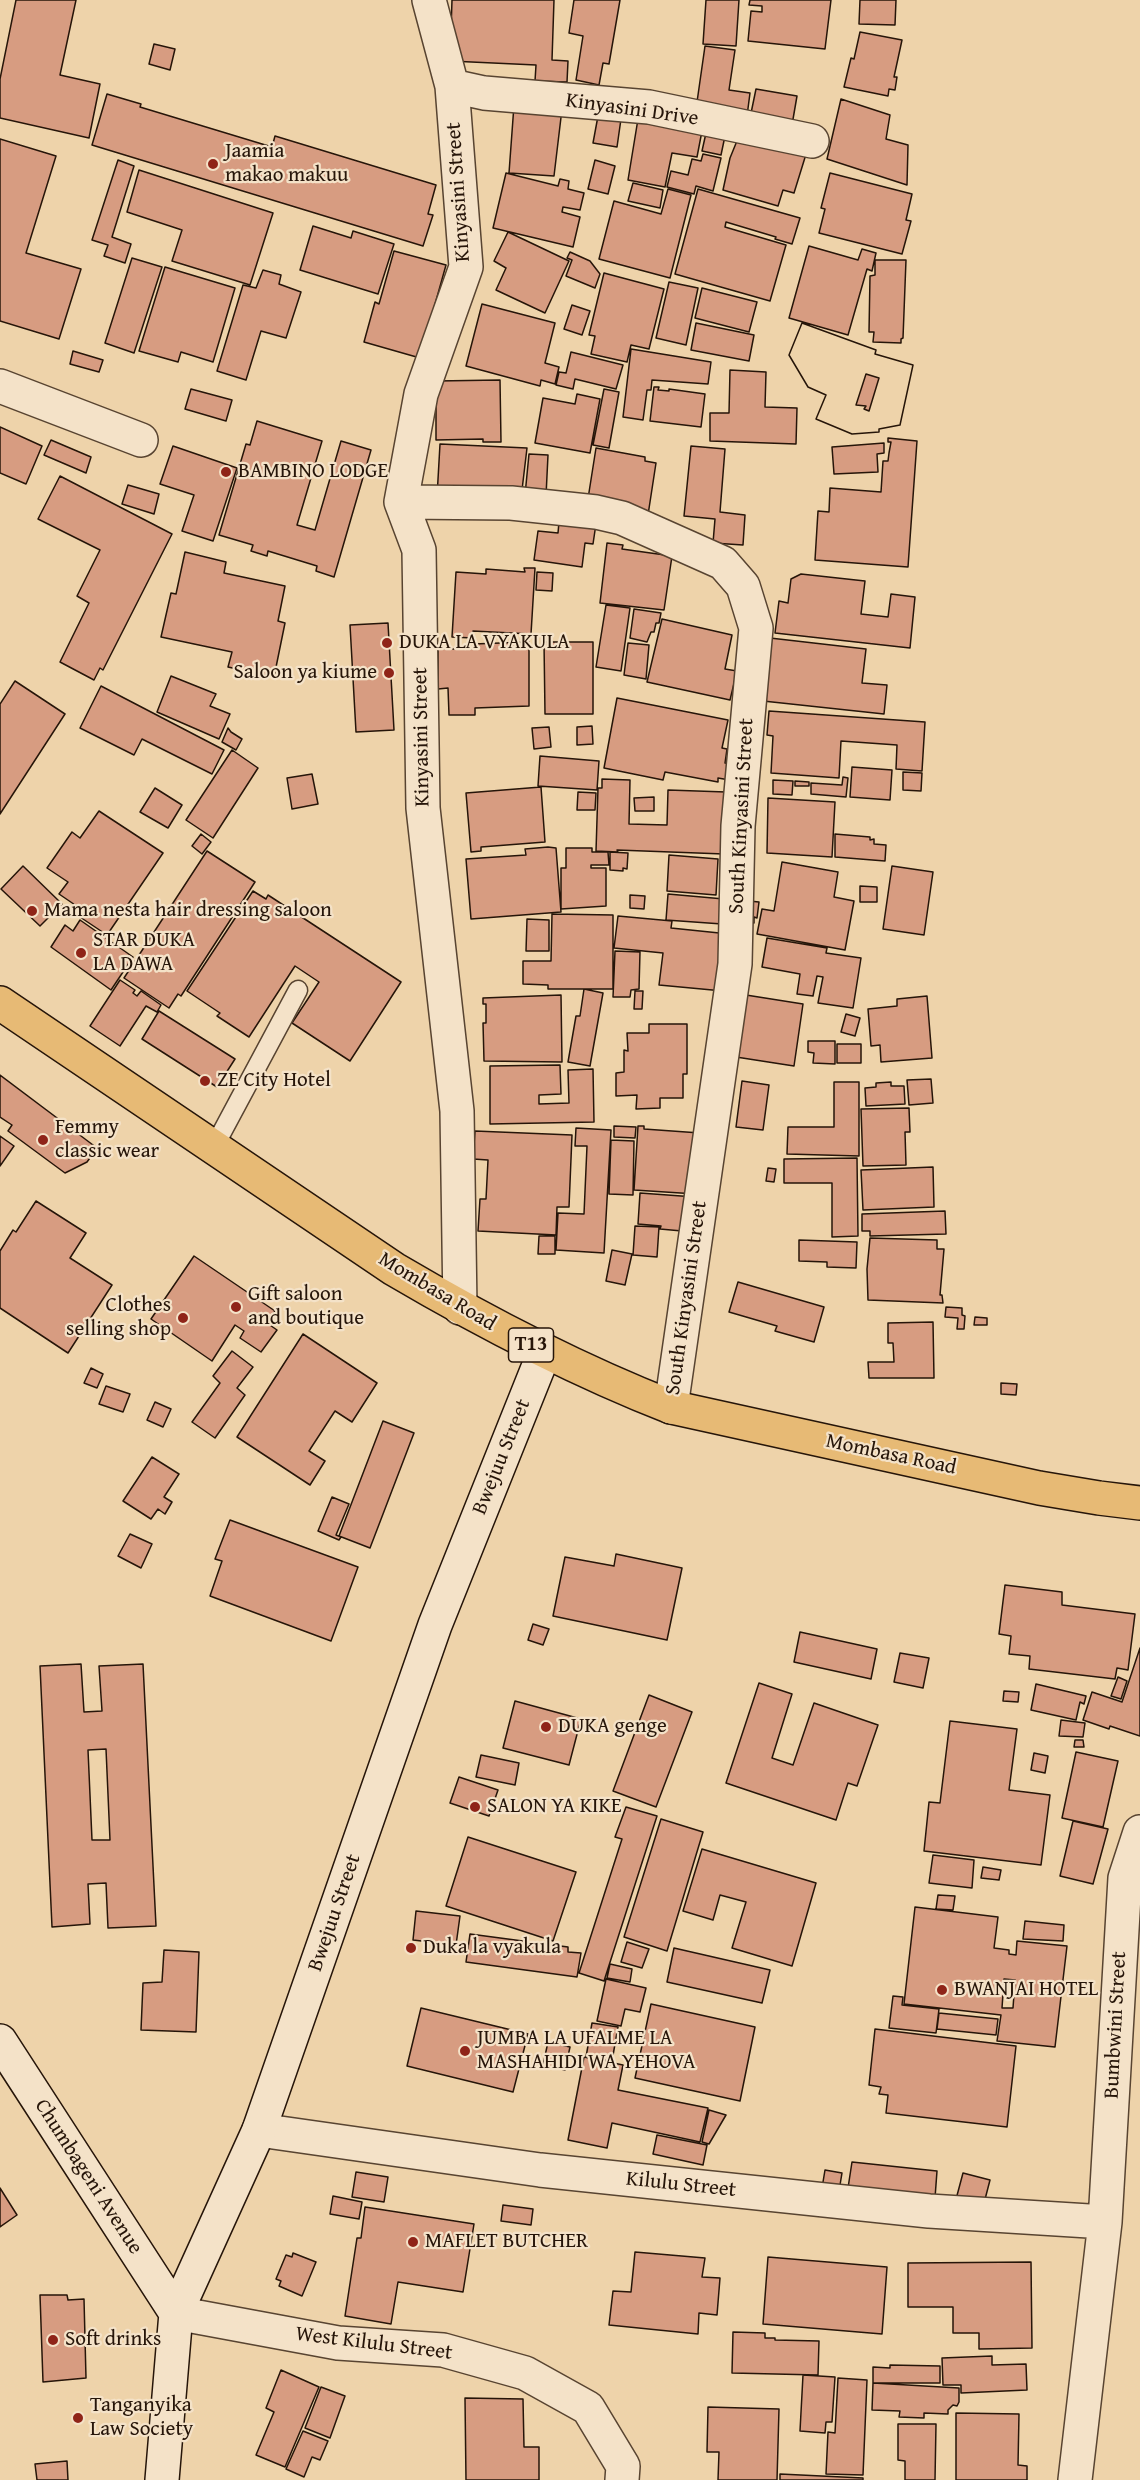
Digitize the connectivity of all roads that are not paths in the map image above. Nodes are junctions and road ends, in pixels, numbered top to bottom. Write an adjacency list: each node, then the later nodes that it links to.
1 (429, 0): 2 (street, Kinyasini Street)
2 (452, 86): 3 (street, Kinyasini Drive); 6 (street, Kinyasini Street)
3 (812, 141)
4 (0, 386): 5 (street)
5 (141, 440)
6 (401, 502): 10 (street, Kinyasini Street); 12 (street, South Kinyasini Street)
7 (298, 990): 9 (lane)
8 (0, 1002): 9 (highway, Mombasa Road / T13)
9 (214, 1147): 10 (highway, Mombasa Road / T13)
10 (460, 1308): 11 (highway, Mombasa Road / T13)
11 (544, 1353): 12 (highway, Mombasa Road / T13); 16 (street, Bwejuu Street)
12 (671, 1407): 13 (highway, Mombasa Road / T13)
13 (1140, 1503)
14 (1140, 1832): 17 (street, Bumbwini Street)
15 (0, 2041): 18 (street, Chumbageni Avenue)
16 (260, 2130): 17 (street, Kilulu Street); 18 (street, Bwejuu Street)
17 (1105, 2222): 21 (street, Bumbwini Street)
18 (176, 2313): 19 (street, Bwejuu Street); 20 (street, West Kilulu Street)
19 (162, 2480)
20 (622, 2480)
21 (1075, 2480)

